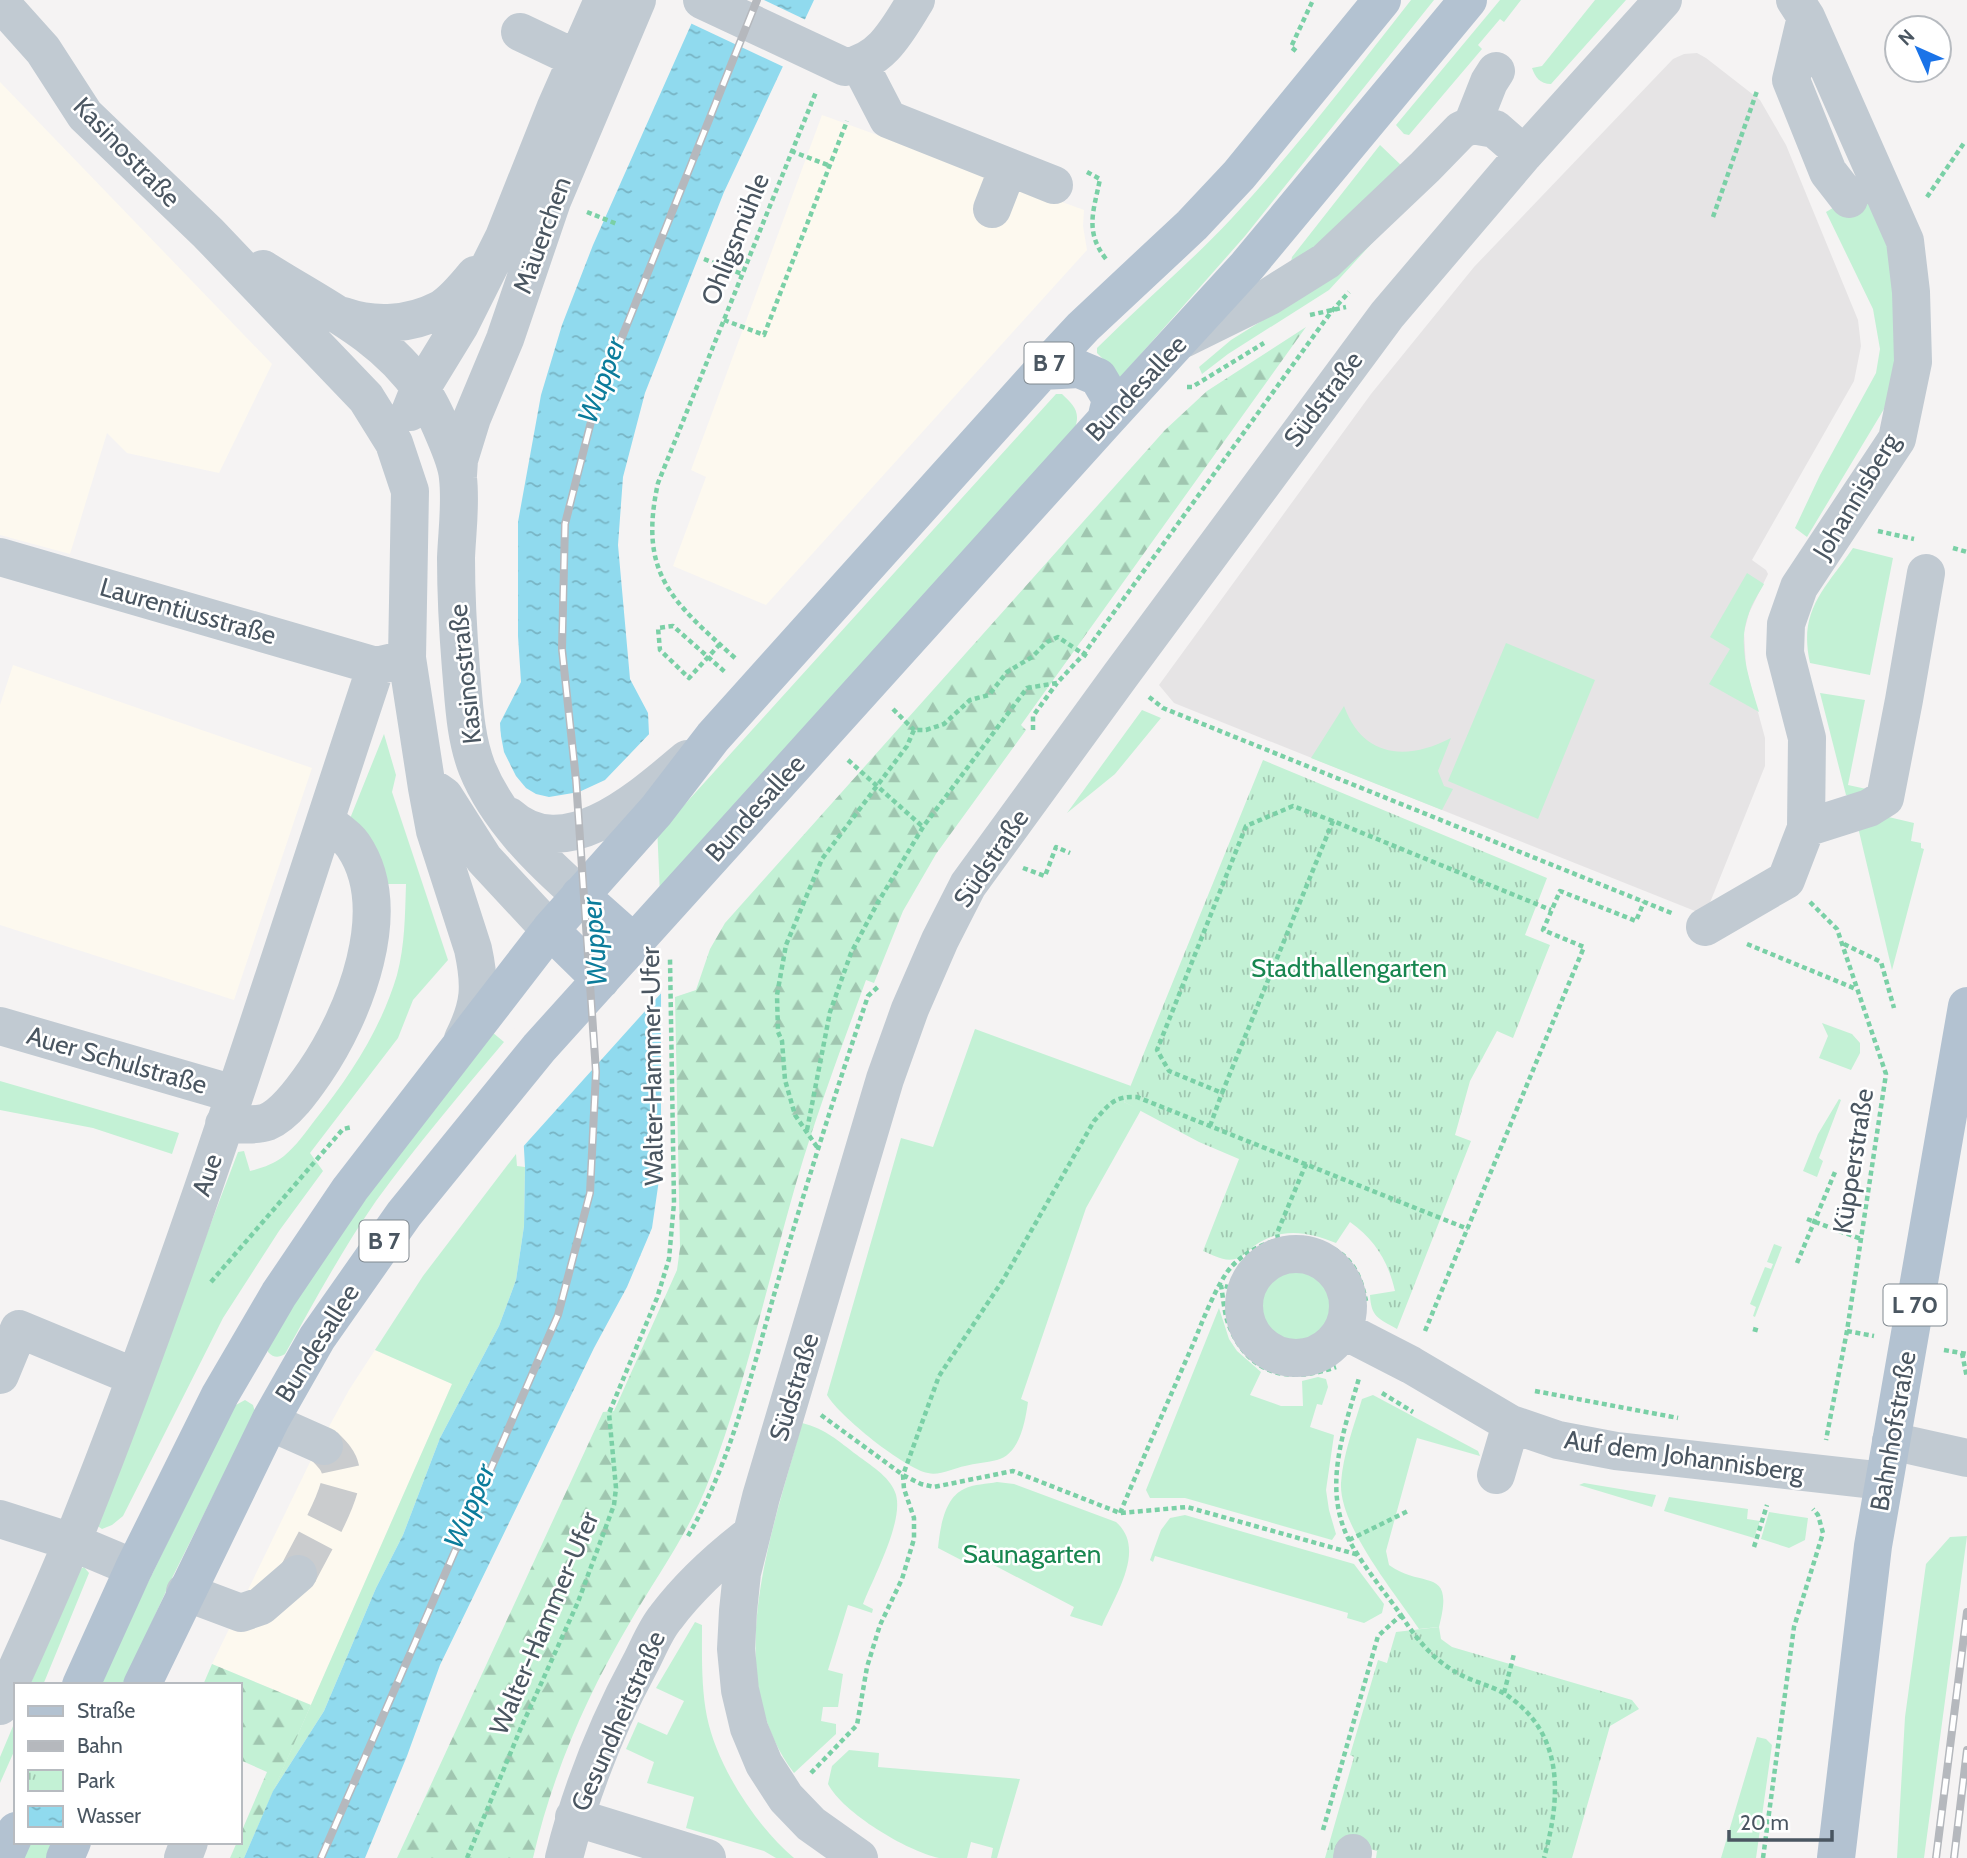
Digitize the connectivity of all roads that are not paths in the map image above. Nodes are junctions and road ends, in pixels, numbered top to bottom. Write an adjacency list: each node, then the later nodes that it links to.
1 (603, 0): 12 (street, Mäuerchen)
2 (637, 0): 25 (street, Mäuerchen)
3 (702, 0): 13 (street)
4 (916, 0): 13 (street)
5 (1468, 0): 23 (main road, Bundesallee / B 7)
6 (1663, 0): 16 (street, Südstraße)
7 (0, 2): 20 (street, Kasinostraße)
8 (1373, 5): 24 (main road, B 7)
9 (1801, 9): 11 (street, Johannisberg); 11 (street)
10 (520, 32): 12 (street)
11 (1823, 56): 38 (street, Johannisberg)
12 (577, 59): 21 (street, Mäuerchen)
13 (840, 62): 17 (street)
14 (1496, 71): 15 (street)
15 (1472, 125): 16 (street); 23 (street)
16 (1524, 154): 60 (street, Südstraße)
17 (1008, 168): 18 (street); 19 (street)
18 (1054, 185)
19 (992, 209)
20 (208, 233): 22 (street, Kasinostraße); 26 (street, Kasinostraße)
21 (504, 237): 22 (street, Mäuerchen); 27 (street, Mäuerchen)
22 (343, 316): 27 (street, Kasinostraße)
23 (1183, 339): 28 (main road, Bundesallee / B 7)
24 (1042, 371): 28 (main road); 35 (main road, B 7)
25 (491, 376): 27 (street); 29 (street, Mäuerchen)
26 (366, 397): 27 (street, Kasinostraße); 30 (street, Kasinostraße)
27 (422, 409): 29 (street, Kasinostraße); 30 (street)
28 (1116, 409): 42 (main road, Bundesallee / B 7)
29 (458, 475): 36 (street, Kasinostraße)
30 (410, 491): 33 (street, Kasinostraße)
31 (0, 557): 33 (street, Laurentiusstraße)
32 (1938, 560): 38 (street)
33 (392, 662): 34 (street, Kasinostraße); 37 (street, Aue)
34 (427, 788): 41 (street); 46 (street, Kasinostraße)
35 (656, 798): 36 (street); 39 (main road, B 7)
36 (500, 808): 39 (street, Kasinostraße)
37 (325, 821): 47 (street, Aue); 47 (street, Auer Schulstraße)
38 (1806, 828): 40 (street, Johannisberg)
39 (580, 895): 41 (main road, B 7); 42 (main road)
40 (1705, 927)
41 (550, 930): 43 (main road); 46 (main road, B 7)
42 (634, 943): 43 (main road, Bundesallee / B 7)
43 (601, 980): 52 (main road, Bundesallee / B 7)
44 (1967, 1006): 54 (main road, Bahnhofstraße / L 70)
45 (0, 1026): 47 (street, Auer Schulstraße)
46 (461, 1044): 51 (main road, B 7)
47 (229, 1109): 50 (street, Aue)
48 (1362, 1353): 48 (street); 53 (street, Auf dem Johannisberg)
49 (0, 1375): 50 (street)
50 (135, 1377): 61 (street, Aue)
51 (220, 1395): 52 (main road); 62 (main road, B 7)
52 (270, 1420): 55 (street); 64 (main road, Bundesallee / B 7)
53 (1511, 1424): 57 (street); 58 (street, Auf dem Johannisberg)
54 (1891, 1441): 56 (street); 58 (main road, Bahnhofstraße / L 70)
55 (324, 1446)
56 (1967, 1458)
57 (1496, 1475)
58 (1884, 1480): 74 (main road, Bahnhofstraße / L 70)
59 (1, 1521): 61 (street)
60 (750, 1535): 68 (street, Gesundheitstraße); 73 (street, Südstraße)
61 (72, 1542): 62 (street); 67 (street, Aue)
62 (134, 1568): 65 (main road, B 7)
63 (298, 1574): 64 (street)
64 (185, 1592): 66 (main road, Bundesallee / B 7)
65 (82, 1683)
66 (143, 1683)
67 (0, 1706)
68 (574, 1817): 71 (street, Gesundheitstraße); 72 (street)
69 (14, 1836): 70 (main road)
70 (4, 1858)
71 (564, 1858)
72 (707, 1858)
73 (859, 1858)
74 (1836, 1858)

